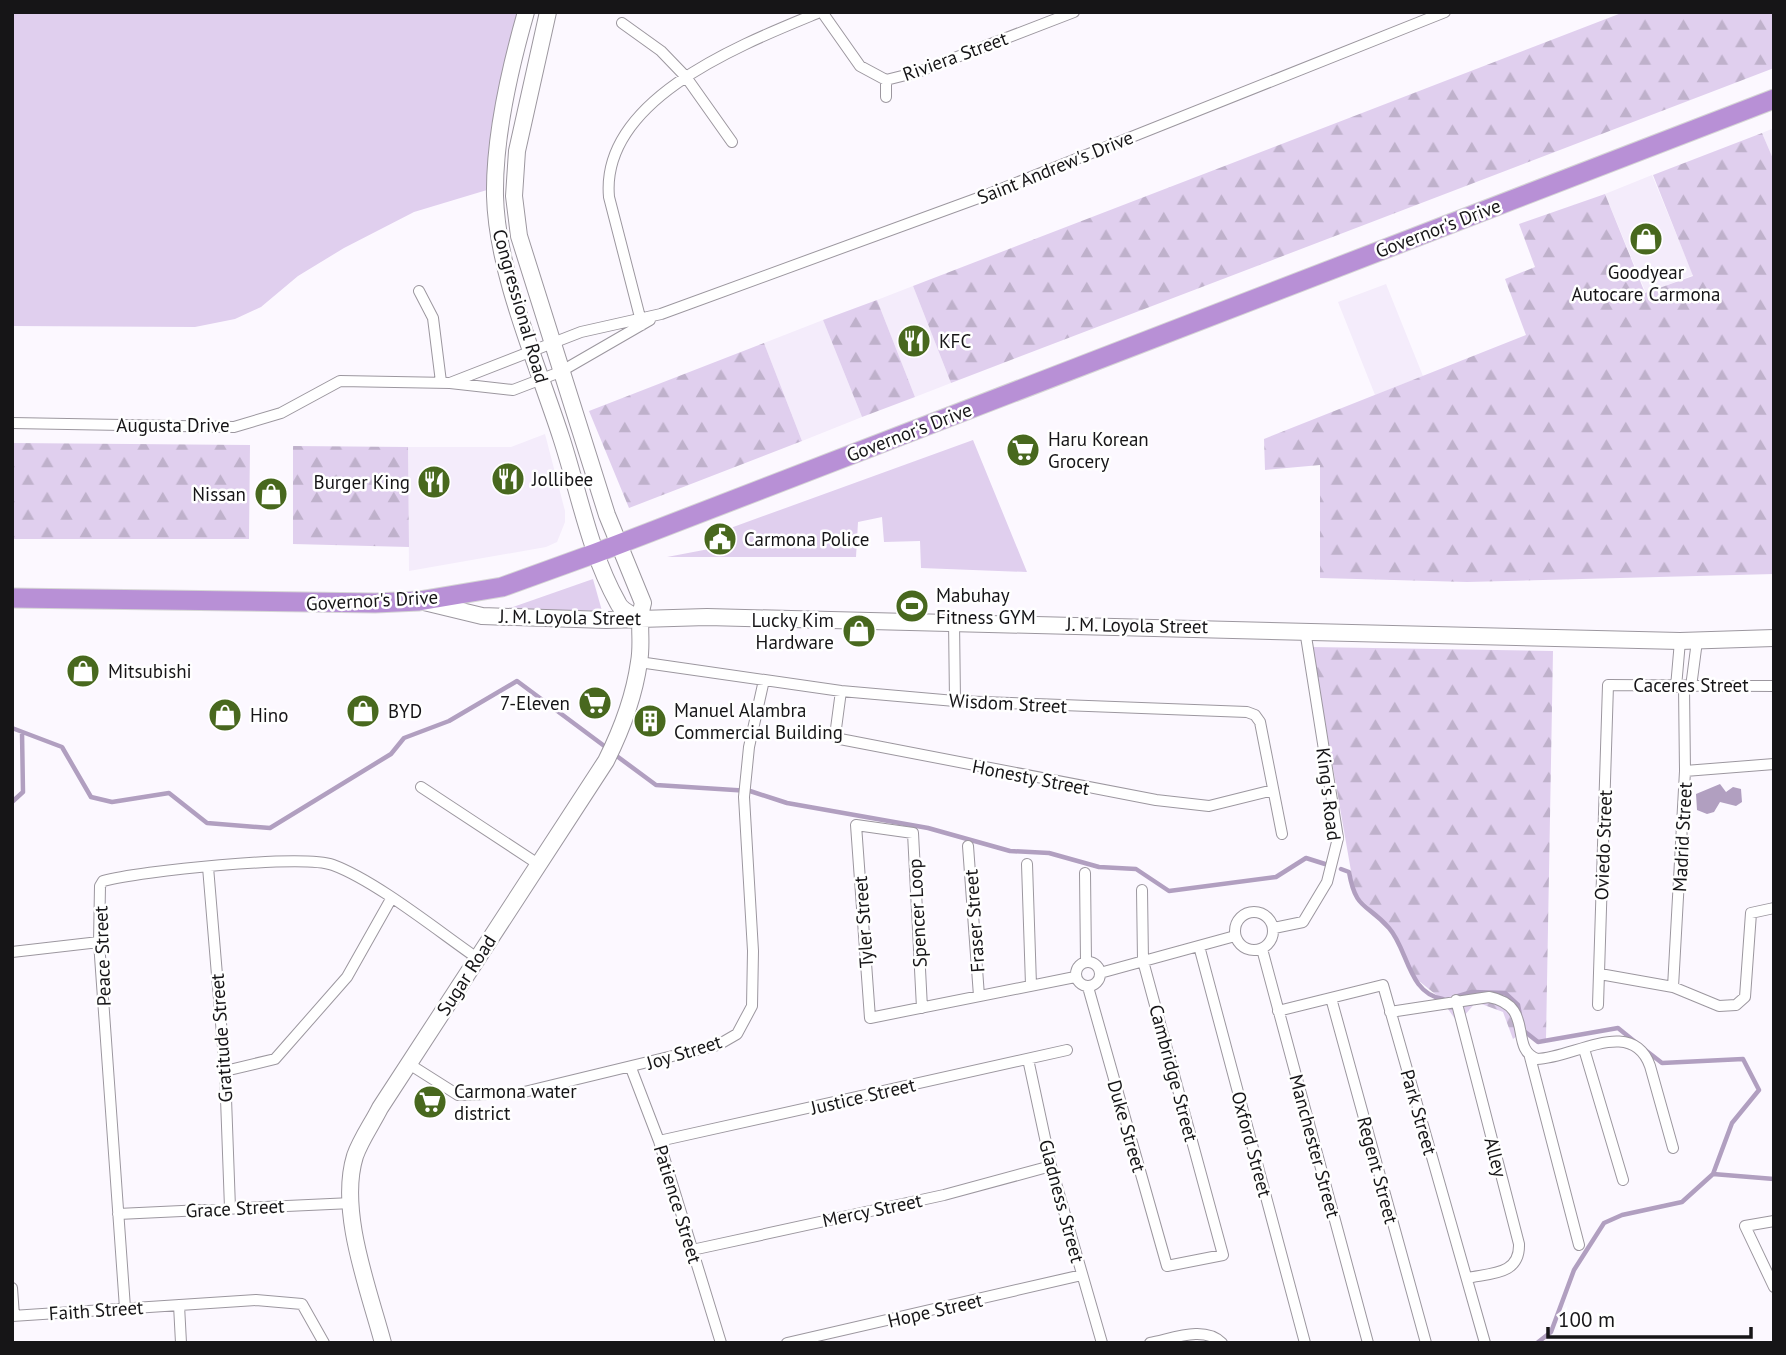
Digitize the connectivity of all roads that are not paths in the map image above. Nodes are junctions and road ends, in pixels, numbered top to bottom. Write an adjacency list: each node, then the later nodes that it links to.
1 (526, 12): 15 (main road, Congressional Road)
2 (548, 12): 14 (main road, Congressional Road)
3 (821, 12): 7 (street); 8 (street, Riviera Street)
4 (1074, 12): 8 (street, Riviera Street)
5 (1445, 12): 13 (street, Saint Andrew's Drive)
6 (622, 23): 7 (street)
7 (686, 77): 11 (street); 13 (street)
8 (886, 80): 9 (street)
9 (886, 97)
10 (1774, 99): 20 (highway, Governor's Drive)
11 (732, 142)
12 (419, 291): 18 (street)
13 (641, 322): 14 (street, Saint Andrew's Drive); 16 (street, Saint Andrew's Drive)
14 (551, 345): 15 (street, Saint Andrew's Drive); 16 (main road, Congressional Road)
15 (531, 352): 17 (main road, Congressional Road); 18 (street, Augusta Drive)
16 (560, 372): 17 (street, Saint Andrew's Drive); 20 (main road, Congressional Road)
17 (541, 379): 18 (street, Augusta Drive); 21 (main road, Congressional Road)
18 (445, 383): 19 (street, Augusta Drive)
19 (12, 423)
20 (618, 545): 21 (highway, Governor's Drive); 24 (main road, Sugar Road)
21 (596, 553): 23 (highway, Governor's Drive); 24 (main road)
22 (12, 598): 23 (highway, Governor's Drive)
23 (419, 601): 24 (main road, J. M. Loyola Street)
24 (638, 619): 25 (main road, J. M. Loyola Street); 30 (main road, Sugar Road)
25 (954, 621): 26 (main road, J. M. Loyola Street); 36 (street)
26 (1305, 629): 28 (main road, J. M. Loyola Street); 51 (street, King's Road)
27 (1774, 638): 29 (main road, J. M. Loyola Street)
28 (1680, 642): 29 (main road, J. M. Loyola Street); 34 (street, Madrid Street)
29 (1697, 642): 34 (street, Madrid Street)
30 (639, 662): 31 (street, Wisdom Street); 44 (main road, Sugar Road)
31 (764, 680): 35 (street, Wisdom Street); 78 (street, Joy Street)
32 (1608, 685): 34 (street, Caceres Street); 61 (street, Oviedo Street)
33 (1774, 686): 34 (street, Caceres Street)
34 (1684, 687): 38 (street, Madrid Street)
35 (841, 691): 36 (street, Wisdom Street); 40 (street, Honesty Street)
36 (955, 701): 40 (street, Wisdom Street)
37 (1774, 764): 38 (street)
38 (1685, 772): 65 (street, Madrid Street)
39 (421, 787): 44 (street)
40 (1273, 790): 42 (street, Wisdom Street)
41 (856, 825): 70 (street, Spencer Loop); 70 (street, Tyler Street)
42 (1282, 834)
43 (968, 846): 66 (street, Fraser Street)
44 (538, 864): 57 (main road, Sugar Road)
45 (1027, 864): 63 (street)
46 (208, 867): 49 (street, Peace Street); 53 (street, Peace Street); 79 (street, Gratitude Street)
47 (1085, 873): 59 (street)
48 (1142, 890): 58 (street, Cambridge Street)
49 (391, 899): 57 (street, Peace Street); 79 (street)
50 (1774, 908): 65 (street)
51 (1274, 928): 52 (street); 55 (street)
52 (1235, 936): 54 (street); 55 (street)
53 (99, 943): 56 (street); 86 (street, Peace Street)
54 (1199, 946): 58 (street); 106 (street, Oxford Street)
55 (1262, 949): 71 (street, Manchester Street)
56 (12, 952)
57 (477, 958): 77 (main road, Sugar Road)
58 (1143, 961): 60 (street); 90 (street, Cambridge Street)
59 (1086, 962): 60 (street); 62 (street)
60 (1100, 973): 64 (street)
61 (1600, 974): 65 (street); 69 (street, Oviedo Street)
62 (1075, 977): 63 (street); 64 (street)
63 (1031, 985): 66 (street)
64 (1088, 987): 90 (street, Duke Street)
65 (1672, 987)
66 (979, 996): 70 (street)
67 (1331, 998): 71 (street, Park Street); 72 (street, Park Street); 108 (street, Regent Street)
68 (1456, 1000): 72 (street); 75 (street); 92 (street, Alley)
69 (1598, 1005)
70 (922, 1008)
71 (1278, 1011): 107 (street, Manchester Street)
72 (1390, 1012): 92 (street, Park Street)
73 (1067, 1049): 76 (street, Justice Street)
74 (1584, 1049): 75 (street); 81 (street); 83 (street)
75 (1530, 1057): 88 (street)
76 (1028, 1059): 80 (street, Justice Street); 82 (street, Gladness Street)
77 (409, 1064): 78 (street, Joy Street); 84 (main road, Sugar Road)
78 (631, 1068): 80 (street, Patience Street)
79 (225, 1071): 85 (street, Gratitude Street)
80 (659, 1140): 89 (street, Patience Street)
81 (1672, 1147)
82 (1051, 1166): 89 (street, Mercy Street); 91 (street, Gladness Street)
83 (1623, 1180)
84 (352, 1203): 85 (street, Grace Street); 100 (main road, Sugar Road)
85 (230, 1208): 86 (street, Grace Street)
86 (118, 1213): 96 (street, Peace Street)
87 (1774, 1221): 93 (street)
88 (1579, 1245)
89 (692, 1250): 101 (street, Patience Street)
90 (1167, 1266)
91 (1082, 1275): 102 (street, Hope Street); 103 (street, Gladness Street)
92 (1467, 1278): 109 (street, Park Street)
93 (1774, 1287)
94 (12, 1288): 97 (street)
95 (179, 1305): 96 (street, Faith Street); 98 (street); 99 (street, Faith Street)
96 (125, 1308): 97 (street, Faith Street)
97 (13, 1316)
98 (181, 1343)
99 (324, 1343)
100 (383, 1343)
101 (721, 1343)
102 (787, 1343)
103 (1101, 1343)
104 (1150, 1343): 105 (street)
105 (1222, 1343)
106 (1305, 1343)
107 (1368, 1343)
108 (1426, 1343)
109 (1485, 1343)

